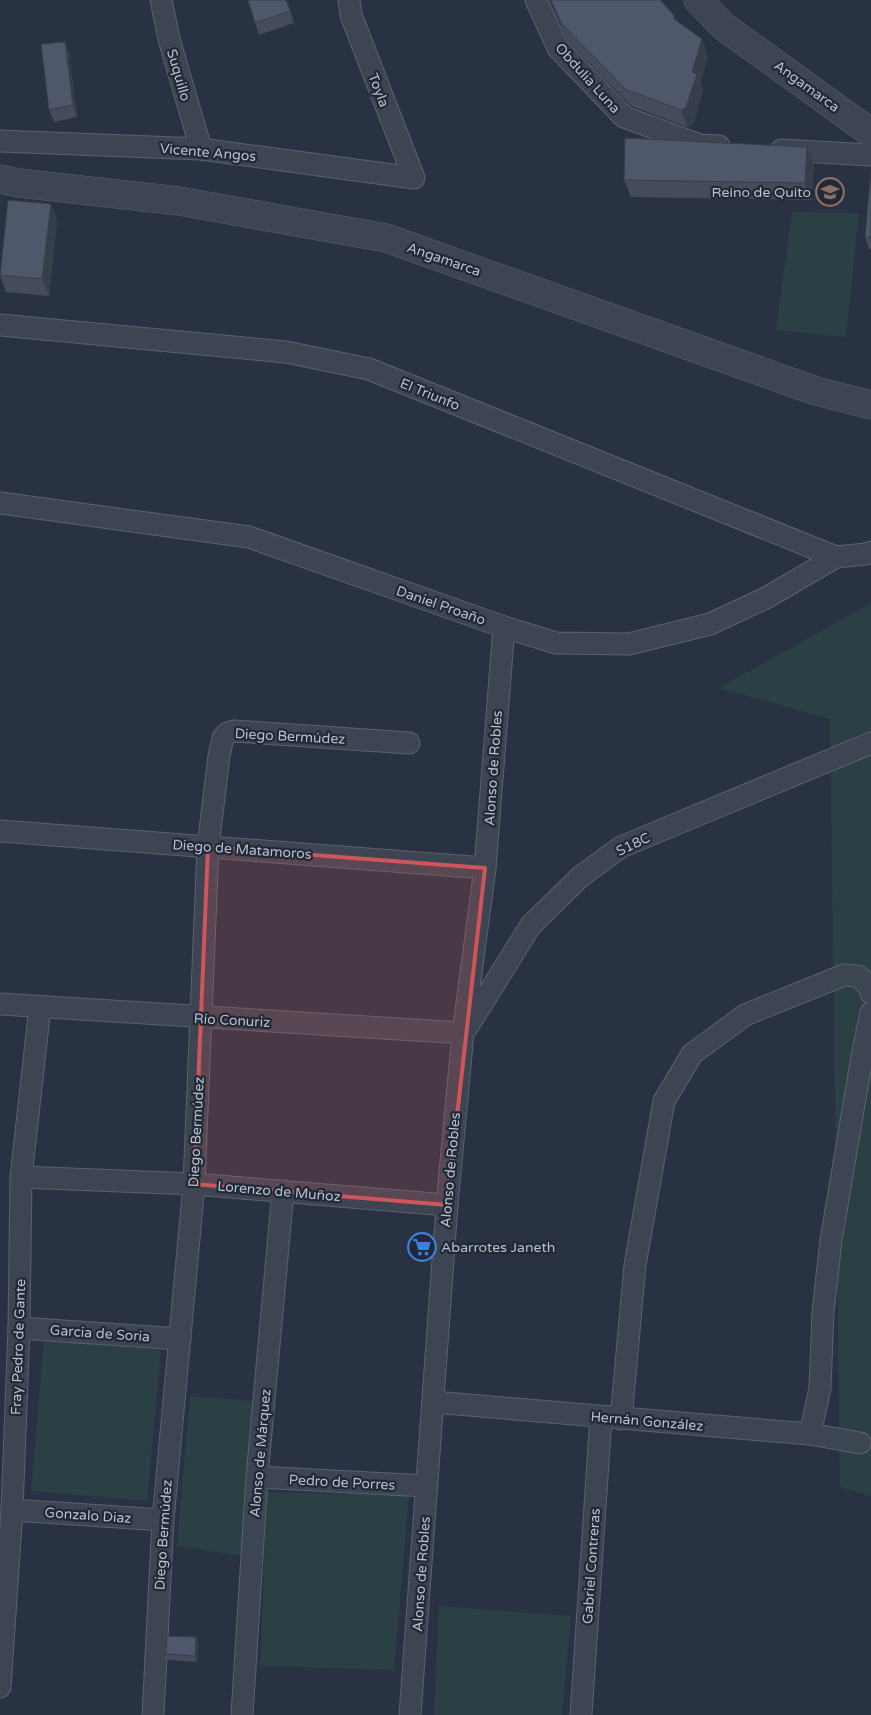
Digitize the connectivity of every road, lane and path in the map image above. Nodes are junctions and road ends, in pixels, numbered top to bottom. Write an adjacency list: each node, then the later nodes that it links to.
1 (161, 0): 8 (street, Suquillo)
2 (349, 0): 11 (street, Toyla)
3 (536, 0): 7 (street, Obdulia Luna)
4 (698, 0): 5 (street, Angamarca)
5 (871, 132)
6 (0, 141): 8 (street, Vicente Angos)
7 (738, 147)
8 (201, 148): 11 (street, Vicente Angos)
9 (766, 149): 10 (street)
10 (871, 155)
11 (414, 178)
12 (0, 179): 14 (street, Angamarca)
13 (0, 325): 17 (street, El Triunfo)
14 (871, 405)
15 (0, 502): 18 (street, Daniel Proaño)
16 (871, 552): 17 (street, Daniel Proaño)
17 (836, 557): 18 (street, Daniel Proaño)
18 (504, 627): 23 (street, Alonso de Robles)
19 (409, 743): 22 (street, Diego Bermúdez)
20 (871, 743): 29 (street, S18C)
21 (0, 830): 22 (street, Diego de Matamoros)
22 (208, 847): 23 (street, Diego de Matamoros); 28 (street, Diego Bermúdez)
23 (485, 868): 29 (street, Alonso de Robles)
24 (871, 993): 37 (street, Gabriel Contreras)
25 (0, 1004): 26 (street, Río Conuriz)
26 (40, 1008): 28 (street, Río Conuriz); 30 (street, Fray Pedro de Gante)
27 (871, 1013): 38 (street)
28 (202, 1018): 29 (street, Río Conuriz); 31 (street, Diego Bermúdez)
29 (463, 1033): 33 (street, Alonso de Robles)
30 (22, 1177): 31 (street, Lorenzo de Muñoz); 34 (street, Fray Pedro de Gante)
31 (194, 1184): 32 (street, Lorenzo de Muñoz); 35 (street, Diego Bermúdez)
32 (283, 1191): 33 (street, Lorenzo de Muñoz); 40 (street, Alonso de Márquez)
33 (447, 1205): 36 (street, Alonso de Robles)
34 (19, 1328): 35 (street, Garcia de Soria); 42 (street, Fray Pedro de Gante)
35 (180, 1339): 43 (street, Diego Bermúdez)
36 (433, 1402): 37 (street, Hernán González); 41 (street, Alonso de Robles)
37 (611, 1418): 38 (street, Hernán González); 48 (street, Gabriel Contreras)
38 (810, 1434): 39 (street, Hernán González)
39 (860, 1444)
40 (257, 1477): 41 (street, Pedro de Porres); 46 (street, Alonso de Márquez)
41 (427, 1486): 47 (street, Alonso de Robles)
42 (12, 1510): 43 (street, Gonzalo Diaz); 44 (street, Fray Pedro de Gante)
43 (163, 1520): 45 (street, Diego Bermúdez)
44 (0, 1687)
45 (153, 1715)
46 (242, 1715)
47 (410, 1715)
48 (581, 1715)

